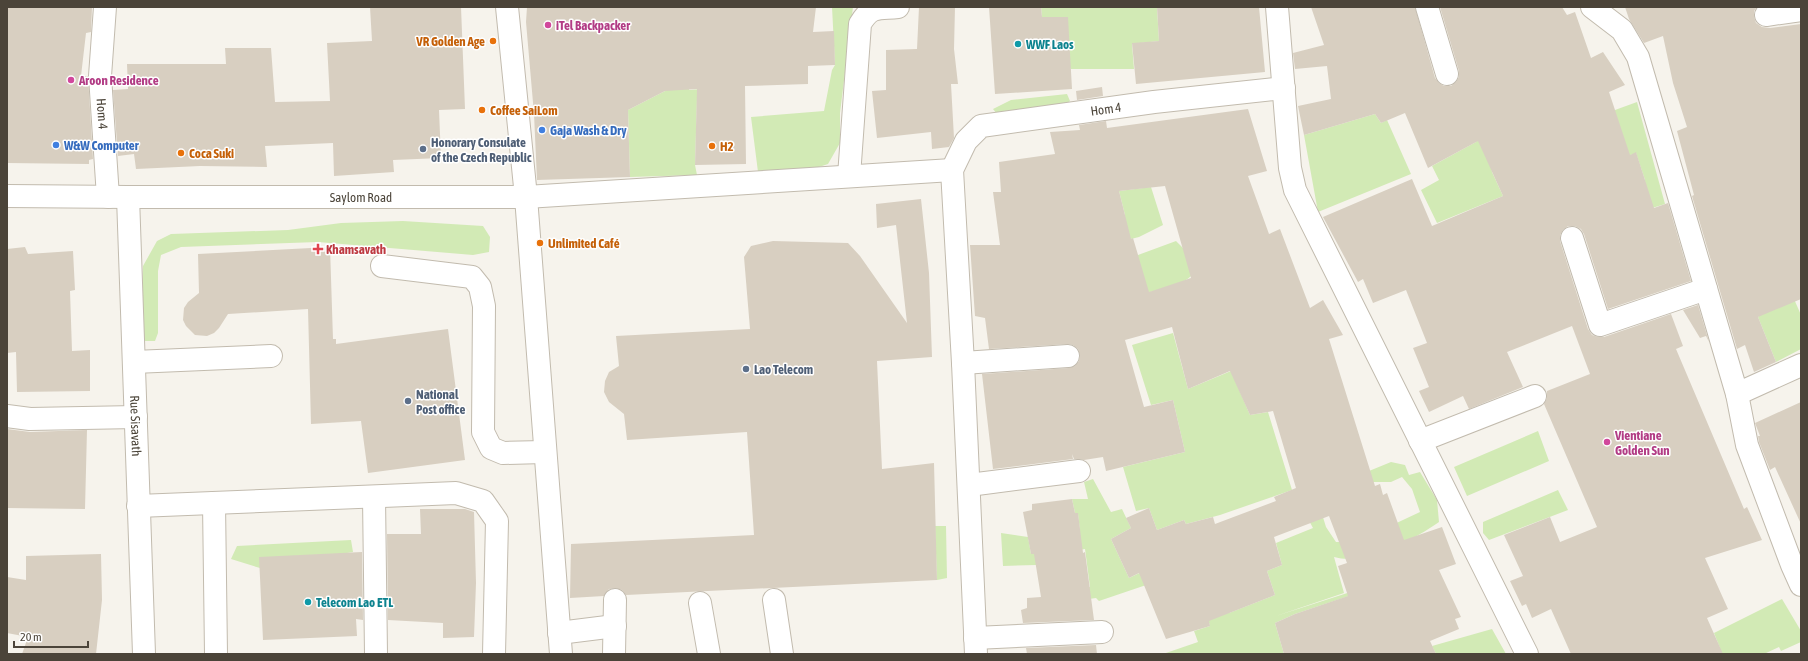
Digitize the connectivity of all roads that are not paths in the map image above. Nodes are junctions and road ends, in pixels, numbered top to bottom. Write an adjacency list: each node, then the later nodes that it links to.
1 (105, 7): 14 (street, Hom 4)
2 (507, 7): 15 (street)
3 (898, 7): 12 (street)
4 (1277, 7): 10 (street)
5 (1427, 7): 9 (street)
6 (1592, 7): 18 (street)
7 (1801, 10): 8 (street)
8 (1766, 15)
9 (1447, 74)
10 (1284, 88): 11 (street, Hom 4); 28 (street)
11 (952, 170): 12 (street, Saylom Road); 22 (street)
12 (849, 176): 15 (street, Saylom Road)
13 (7, 196): 14 (street, Saylom Road)
14 (118, 197): 15 (street, Saylom Road); 21 (street, Rue Sisavath)
15 (526, 197): 29 (street)
16 (1572, 238): 18 (street)
17 (382, 266): 29 (street)
18 (1706, 289): 24 (street)
19 (271, 356): 21 (street)
20 (1068, 356): 22 (street)
21 (134, 362): 27 (street, Rue Sisavath)
22 (964, 363): 31 (street)
23 (1801, 365): 24 (street)
24 (1737, 394): 35 (street)
25 (1535, 396): 28 (street)
26 (7, 416): 27 (street)
27 (136, 417): 34 (street, Rue Sisavath)
28 (1420, 441): 50 (street)
29 (544, 452): 41 (street)
30 (1080, 471): 31 (street)
31 (969, 485): 42 (street)
32 (374, 496): 33 (street); 45 (street); 46 (street)
33 (214, 503): 34 (street); 44 (street)
34 (138, 506): 43 (street, Rue Sisavath)
35 (1801, 585)
36 (615, 600): 39 (street)
37 (774, 600): 49 (street)
38 (700, 603): 48 (street)
39 (615, 626): 41 (street); 47 (street)
40 (1102, 632): 42 (street)
41 (560, 643)
42 (975, 646)
43 (144, 654)
44 (216, 654)
45 (376, 654)
46 (494, 654)
47 (614, 654)
48 (709, 654)
49 (782, 654)
50 (1527, 654)

